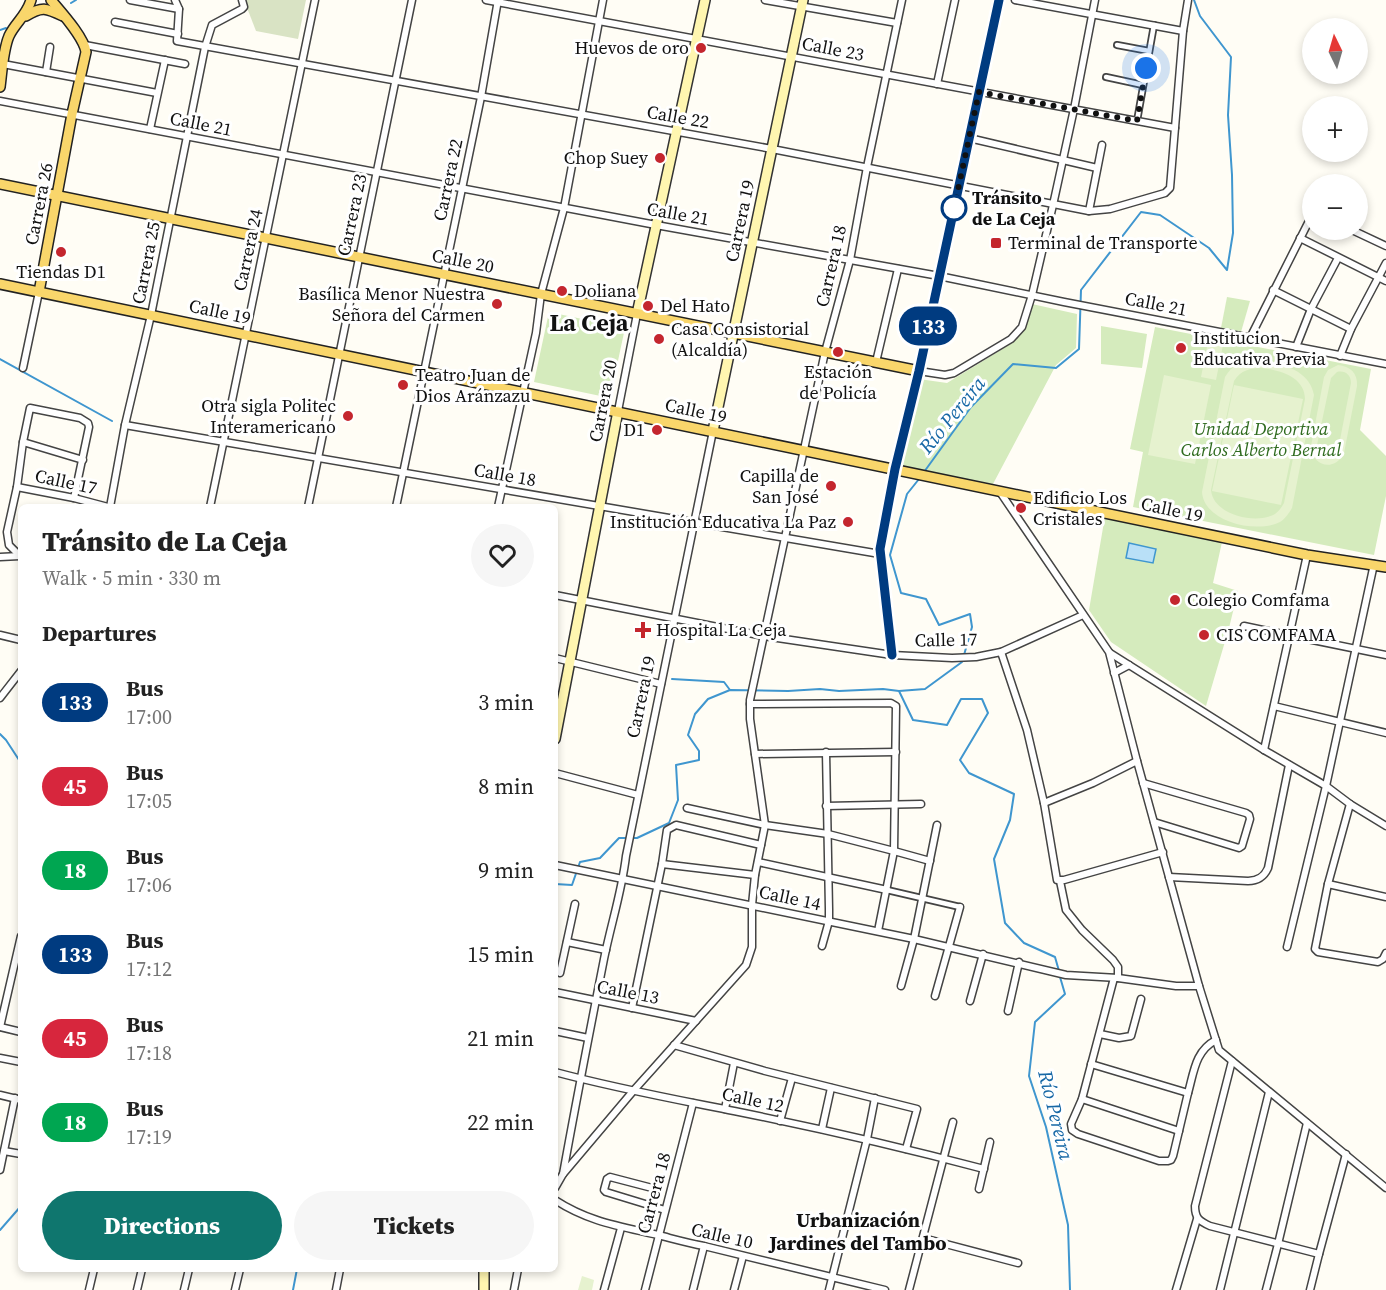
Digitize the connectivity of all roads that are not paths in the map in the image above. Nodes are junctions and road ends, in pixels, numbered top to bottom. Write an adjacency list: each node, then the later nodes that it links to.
1 (31, 0): 22 (main road)
2 (51, 0): 23 (main road)
3 (130, 0): 20 (street)
4 (175, 0): 20 (street)
5 (242, 0): 34 (street, Carrera 25)
6 (315, 0): 40 (street, Carrera 24)
7 (412, 0): 45 (street, Carrera 23)
8 (486, 0): 18 (street, Calle 23)
9 (603, 0): 24 (street)
10 (705, 0): 30 (main road, Carrera 20)
11 (765, 0): 19 (street)
12 (902, 0): 26 (street, Carrera 18)
13 (955, 0): 46 (street)
14 (999, 0): 49 (street)
15 (1015, 0): 21 (street)
16 (1095, 0): 21 (street)
17 (1188, 0): 28 (street)
18 (498, 1): 24 (street, Calle 23); 51 (street, Carrera 22)
19 (803, 3): 26 (street); 36 (main road, Carrera 19)
20 (179, 9): 29 (street)
21 (1093, 14): 27 (street); 53 (street)
22 (23, 17): 23 (main road); 38 (main road)
23 (65, 17): 31 (main road)
24 (599, 21): 30 (street, Calle 23); 55 (street)
25 (115, 22): 29 (street, Calle 22)
26 (897, 23): 42 (street, Carrera 18)
27 (1155, 25): 28 (street); 35 (street)
28 (1183, 31): 57 (street)
29 (177, 38): 34 (street, Calle 22)
30 (696, 39): 36 (street, Calle 23); 59 (main road, Carrera 20)
31 (85, 45): 37 (street); 44 (main road, Carrera 26)
32 (1117, 45): 35 (street)
33 (50, 47): 41 (street)
34 (205, 47): 40 (street, Calle 22); 60 (street, Carrera 25)
35 (1149, 51): 47 (street)
36 (791, 57): 42 (street, Calle 23); 63 (main road, Carrera 19)
37 (165, 60): 39 (street); 50 (street)
38 (3, 64): 41 (street); 48 (main road)
39 (185, 64)
40 (301, 64): 45 (street, Calle 22); 64 (street, Carrera 24)
41 (46, 72): 44 (street)
42 (886, 74): 46 (street, Calle 23); 66 (street, Carrera 18)
43 (1106, 77): 47 (street)
44 (80, 79): 50 (street); 54 (main road, Carrera 26)
45 (395, 81): 51 (street, Calle 22); 68 (street, Carrera 23)
46 (937, 84): 49 (street, Calle 23)
47 (1143, 85): 56 (street)
48 (0, 87)
49 (979, 92): 53 (street, Calle 23); 61 (street)
50 (157, 93): 58 (street)
51 (481, 97): 55 (street, Calle 22); 71 (street, Carrera 22)
52 (0, 101): 54 (street, Calle 21)
53 (1074, 110): 56 (street, Calle 23); 65 (street)
54 (72, 114): 58 (street, Calle 21); 72 (main road, Carrera 26)
55 (581, 115): 59 (street, Calle 22); 74 (street)
56 (1137, 121): 57 (street, Calle 23)
57 (1174, 128): 75 (street, Calle 22)
58 (150, 129): 60 (street, Calle 21)
59 (676, 132): 63 (street, Calle 22); 77 (main road, Carrera 20)
60 (186, 136): 64 (street, Calle 21); 76 (street, Carrera 25)
61 (969, 138): 65 (street); 70 (street)
62 (1102, 145): 67 (street)
63 (772, 149): 66 (street, Calle 22); 82 (main road, Carrera 19)
64 (283, 154): 68 (street, Calle 21); 79 (street, Carrera 24)
65 (1063, 160): 67 (street); 73 (street)
66 (867, 167): 70 (street, Calle 22); 86 (street, Carrera 18)
67 (1097, 168): 75 (street)
68 (376, 172): 71 (street, Calle 21); 84 (street, Carrera 23)
69 (0, 184): 72 (main road, Calle 20)
70 (959, 185): 73 (street, Calle 22); 90 (street)
71 (462, 188): 74 (street, Calle 21); 89 (street, Carrera 22)
72 (58, 196): 76 (main road, Calle 20); 95 (main road, Carrera 26)
73 (1053, 205): 75 (street, Calle 22); 97 (street)
74 (564, 208): 77 (street, Calle 21); 96 (street)
75 (1089, 211)
76 (170, 218): 79 (main road, Calle 20); 100 (street, Carrera 25)
77 (656, 225): 82 (street, Calle 21); 99 (main road, Carrera 20)
78 (1302, 234): 80 (street)
79 (266, 238): 84 (main road, Calle 20); 103 (street, Carrera 24)
80 (1300, 238): 85 (street); 94 (street)
81 (1368, 238): 83 (street)
82 (752, 242): 86 (street, Calle 21); 102 (main road, Carrera 19)
83 (1386, 246)
84 (359, 257): 89 (main road, Calle 20); 107 (street, Carrera 23)
85 (1338, 258): 91 (street); 98 (street)
86 (850, 260): 88 (street, Calle 21); 106 (street, Carrera 18)
87 (1386, 263): 91 (street)
88 (897, 268): 90 (street, Calle 21); 109 (street)
89 (444, 274): 96 (main road, Calle 20); 112 (street, Carrera 22)
90 (939, 276): 97 (street, Calle 21); 113 (street)
91 (1378, 278): 92 (street); 101 (street)
92 (1386, 281)
93 (0, 284): 95 (main road, Calle 19)
94 (1273, 290): 98 (street); 104 (street)
95 (39, 292): 100 (main road, Calle 19); 111 (street, Carrera 26)
96 (541, 294): 99 (main road, Calle 20); 114 (street)
97 (1032, 295): 104 (street, Calle 21); 113 (street)
98 (1311, 309): 101 (street); 105 (street)
99 (637, 314): 102 (main road, Calle 20); 115 (street, Carrera 20)
100 (151, 315): 103 (main road, Calle 19); 116 (street, Carrera 25)
101 (1351, 329): 108 (street)
102 (733, 333): 106 (main road, Calle 20); 117 (main road, Carrera 19)
103 (246, 334): 107 (main road, Calle 19); 119 (street, Carrera 24)
104 (1250, 338): 105 (street, Calle 21)
105 (1296, 346): 108 (street, Calle 21)
106 (825, 352): 109 (main road, Calle 20); 120 (street, Carrera 18)
107 (339, 354): 112 (main road, Calle 19); 121 (street, Carrera 23)
108 (1340, 356): 110 (street, Calle 21)
109 (876, 362): 113 (main road, Calle 20)
110 (1385, 362)
111 (24, 368)
112 (424, 371): 114 (main road, Calle 19); 124 (street, Carrera 22)
113 (919, 371): 123 (main road)
114 (522, 392): 115 (main road, Calle 19); 126 (street)
115 (618, 411): 117 (main road, Calle 19); 135 (main road, Carrera 20)
116 (125, 425): 119 (street, Calle 18); 130 (street, Carrera 25)
117 (713, 431): 120 (main road, Calle 19); 136 (street, Carrera 19)
118 (23, 442): 122 (street); 122 (street); 125 (street)
119 (224, 442): 121 (street, Calle 18); 131 (street, Carrera 24)
120 (804, 450): 123 (main road, Calle 19); 137 (street, Carrera 18)
121 (318, 458): 124 (street, Calle 18); 132 (street, Carrera 23)
122 (83, 460): 128 (street)
123 (895, 469): 127 (main road, Calle 19); 139 (street)
124 (403, 472): 126 (street, Calle 18); 133 (street, Carrera 22)
125 (17, 487): 128 (street, Calle 17); 138 (street)
126 (502, 490): 134 (street); 135 (street, Calle 18)
127 (1000, 491): 140 (main road, Calle 19); 147 (street)
128 (75, 498): 129 (street, Calle 17)
129 (98, 504)
130 (110, 504)
131 (211, 504)
132 (309, 504)
133 (397, 504)
134 (499, 504)
135 (599, 506): 136 (street, Calle 18); 146 (main road, Carrera 20)
136 (694, 522): 137 (street, Calle 18); 148 (street, Carrera 19)
137 (784, 538): 139 (street, Calle 18); 151 (street, Carrera 18)
138 (18, 553)
139 (880, 554): 157 (street)
140 (1307, 555): 143 (main road, Calle 19); 152 (street)
141 (18, 556): 142 (street)
142 (0, 559)
143 (1374, 564): 144 (main road, Calle 19); 154 (street)
144 (1386, 567)
145 (558, 596): 146 (street, Calle 17)
146 (581, 600): 148 (street, Calle 17); 160 (main road, Carrera 20)
147 (1083, 615): 155 (street, Calle 17); 156 (street)
148 (674, 618): 151 (street, Calle 17); 164 (street, Carrera 19)
149 (1244, 627): 152 (street)
150 (0, 635): 153 (street)
151 (764, 636): 157 (street, Calle 17); 166 (street, Carrera 18)
152 (1289, 636): 154 (street); 167 (street)
153 (18, 639)
154 (1356, 648): 158 (street); 168 (street)
155 (1001, 652): 157 (street, Calle 17); 181 (street)
156 (1109, 652): 161 (street); 162 (street)
157 (892, 655)
158 (1386, 655)
159 (558, 659): 160 (street)
160 (570, 661): 164 (street); 169 (main road, Carrera 20)
161 (1129, 665): 162 (street); 171 (street)
162 (1114, 674): 175 (street)
163 (18, 675): 165 (street)
164 (661, 684): 180 (street, Carrera 19)
165 (0, 698)
166 (750, 702): 173 (street); 174 (street, Carrera 18)
167 (1274, 706): 168 (street); 171 (street)
168 (1340, 722): 170 (street); 179 (street)
169 (558, 723)
170 (1386, 733)
171 (1264, 750): 176 (street)
172 (826, 752): 173 (street); 174 (street); 185 (street)
173 (896, 752): 184 (street)
174 (755, 754): 188 (street, Carrera 18)
175 (1137, 762): 178 (street); 181 (street)
176 (1290, 765): 179 (street); 200 (street)
177 (558, 774): 180 (street)
178 (1143, 783): 187 (street); 187 (street)
179 (1326, 786): 183 (street); 218 (street)
180 (638, 795): 201 (street, Carrera 19)
181 (1044, 803): 203 (street)
182 (921, 804): 184 (street)
183 (1350, 804): 190 (street); 204 (street)
184 (896, 805): 185 (street); 193 (street)
185 (826, 806): 191 (street)
186 (687, 808): 188 (street)
187 (1154, 822): 194 (street)
188 (765, 825): 191 (street); 192 (street)
189 (937, 825): 195 (street)
190 (1386, 826)
191 (828, 834): 193 (street); 202 (street)
192 (760, 845): 196 (street); 197 (street)
193 (894, 850): 195 (street); 206 (street)
194 (1163, 852): 200 (street); 203 (street)
195 (930, 861): 208 (street)
196 (758, 862): 199 (street); 202 (street)
197 (662, 864): 199 (street); 205 (street)
198 (558, 865): 201 (street, Calle 14)
199 (755, 875): 210 (street)
200 (1170, 877): 227 (street)
201 (623, 878): 205 (street, Calle 14); 219 (street, Carrera 19)
202 (829, 878): 206 (street); 212 (street)
203 (1060, 881): 225 (street)
204 (1328, 884): 207 (street); 220 (street)
205 (656, 885): 210 (street, Calle 14); 233 (street)
206 (887, 890): 208 (street); 213 (street)
207 (1386, 897)
208 (922, 898): 211 (street); 214 (street)
209 (575, 904): 215 (street)
210 (752, 905): 212 (street, Calle 14); 235 (street)
211 (960, 907): 217 (street)
212 (829, 921): 213 (street, Calle 14); 216 (street)
213 (878, 931): 214 (street, Calle 14)
214 (914, 939): 217 (street, Calle 14); 226 (street)
215 (567, 942): 219 (street); 224 (street)
216 (822, 946)
217 (949, 947): 221 (street, Calle 14); 229 (street)
218 (1287, 947)
219 (606, 950): 231 (street, Carrera 19)
220 (1386, 953)
221 (983, 954): 223 (street, Calle 14); 232 (street)
222 (18, 960): 236 (street)
223 (1019, 963): 225 (street, Calle 14); 234 (street)
224 (560, 973)
225 (1116, 978): 227 (street, Calle 14); 239 (street)
226 (901, 986)
227 (1199, 986): 241 (street)
228 (558, 993): 231 (street, Calle 13)
229 (935, 996)
230 (1141, 999): 239 (street)
231 (596, 1000): 233 (street, Calle 13); 240 (street, Carrera 19)
232 (970, 1001)
233 (632, 1008): 235 (street, Calle 13)
234 (1008, 1011)
235 (696, 1021): 242 (street)
236 (0, 1027): 237 (street)
237 (18, 1031)
238 (558, 1032): 240 (street)
239 (1100, 1034): 247 (street)
240 (588, 1038): 250 (street, Carrera 19)
241 (1216, 1040): 245 (street); 254 (street)
242 (674, 1045): 246 (street); 252 (street)
243 (0, 1058): 244 (street)
244 (18, 1061)
245 (1232, 1061): 253 (street); 283 (street)
246 (734, 1063): 249 (street); 260 (street)
247 (1091, 1064): 254 (street); 258 (street)
248 (558, 1073): 250 (street, Calle 12)
249 (792, 1078): 251 (street); 261 (street)
250 (580, 1079): 252 (street, Calle 12); 276 (street, Carrera 19)
251 (831, 1088): 256 (street); 264 (street)
252 (634, 1090): 259 (street, Calle 12); 276 (street)
253 (1269, 1092): 263 (street); 285 (street)
254 (1188, 1093): 265 (street)
255 (0, 1095): 257 (street)
256 (875, 1098): 266 (street); 268 (street)
257 (18, 1099): 269 (street)
258 (1082, 1100): 265 (street); 265 (street)
259 (693, 1103): 260 (street, Calle 12); 282 (street, Carrera 18)
260 (725, 1109): 261 (street, Calle 12)
261 (780, 1121): 264 (street, Calle 12)
262 (952, 1122): 272 (street)
263 (1307, 1123): 271 (street); 288 (street)
264 (822, 1129): 266 (street, Calle 12)
265 (1179, 1131)
266 (867, 1139): 268 (street, Calle 12); 300 (street)
267 (990, 1142): 273 (street)
268 (906, 1149): 272 (street, Calle 12)
269 (4, 1151): 270 (street); 274 (street)
270 (18, 1153)
271 (1346, 1154): 278 (street); 290 (street)
272 (944, 1158): 273 (street, Calle 12); 287 (street)
273 (984, 1169): 280 (street)
274 (0, 1170)
275 (558, 1173): 276 (street)
276 (563, 1174): 277 (street, Carrera 19)
277 (558, 1183)
278 (1386, 1188)
279 (656, 1189): 282 (street)
280 (979, 1189)
281 (558, 1202): 284 (street, Calle 10)
282 (665, 1210): 286 (street, Carrera 18)
283 (1197, 1219): 285 (street); 315 (street)
284 (621, 1228): 286 (street, Calle 10); 308 (street)
285 (1235, 1231): 288 (street); 316 (street)
286 (658, 1235): 289 (street, Calle 10); 309 (street, Carrera 18)
287 (923, 1238): 292 (street); 314 (street)
288 (1278, 1244): 290 (street); 317 (street)
289 (704, 1246): 291 (street, Calle 10); 310 (street)
290 (1319, 1254): 318 (street)
291 (743, 1256): 300 (street, Calle 10); 311 (street)
292 (1018, 1263)
293 (93, 1272): 301 (street)
294 (141, 1272): 302 (street)
295 (188, 1272): 303 (street)
296 (239, 1272): 304 (street)
297 (339, 1272): 305 (street)
298 (484, 1272): 306 (main road)
299 (517, 1272): 307 (street)
300 (832, 1277): 312 (street); 313 (street, Calle 10)
301 (89, 1290)
302 (137, 1290)
303 (184, 1290)
304 (235, 1290)
305 (336, 1290)
306 (484, 1290)
307 (514, 1290)
308 (604, 1290)
309 (645, 1290)
310 (693, 1290)
311 (734, 1290)
312 (829, 1290)
313 (885, 1290)
314 (909, 1290)
315 (1176, 1290)
316 (1220, 1290)
317 (1266, 1290)
318 (1310, 1290)

